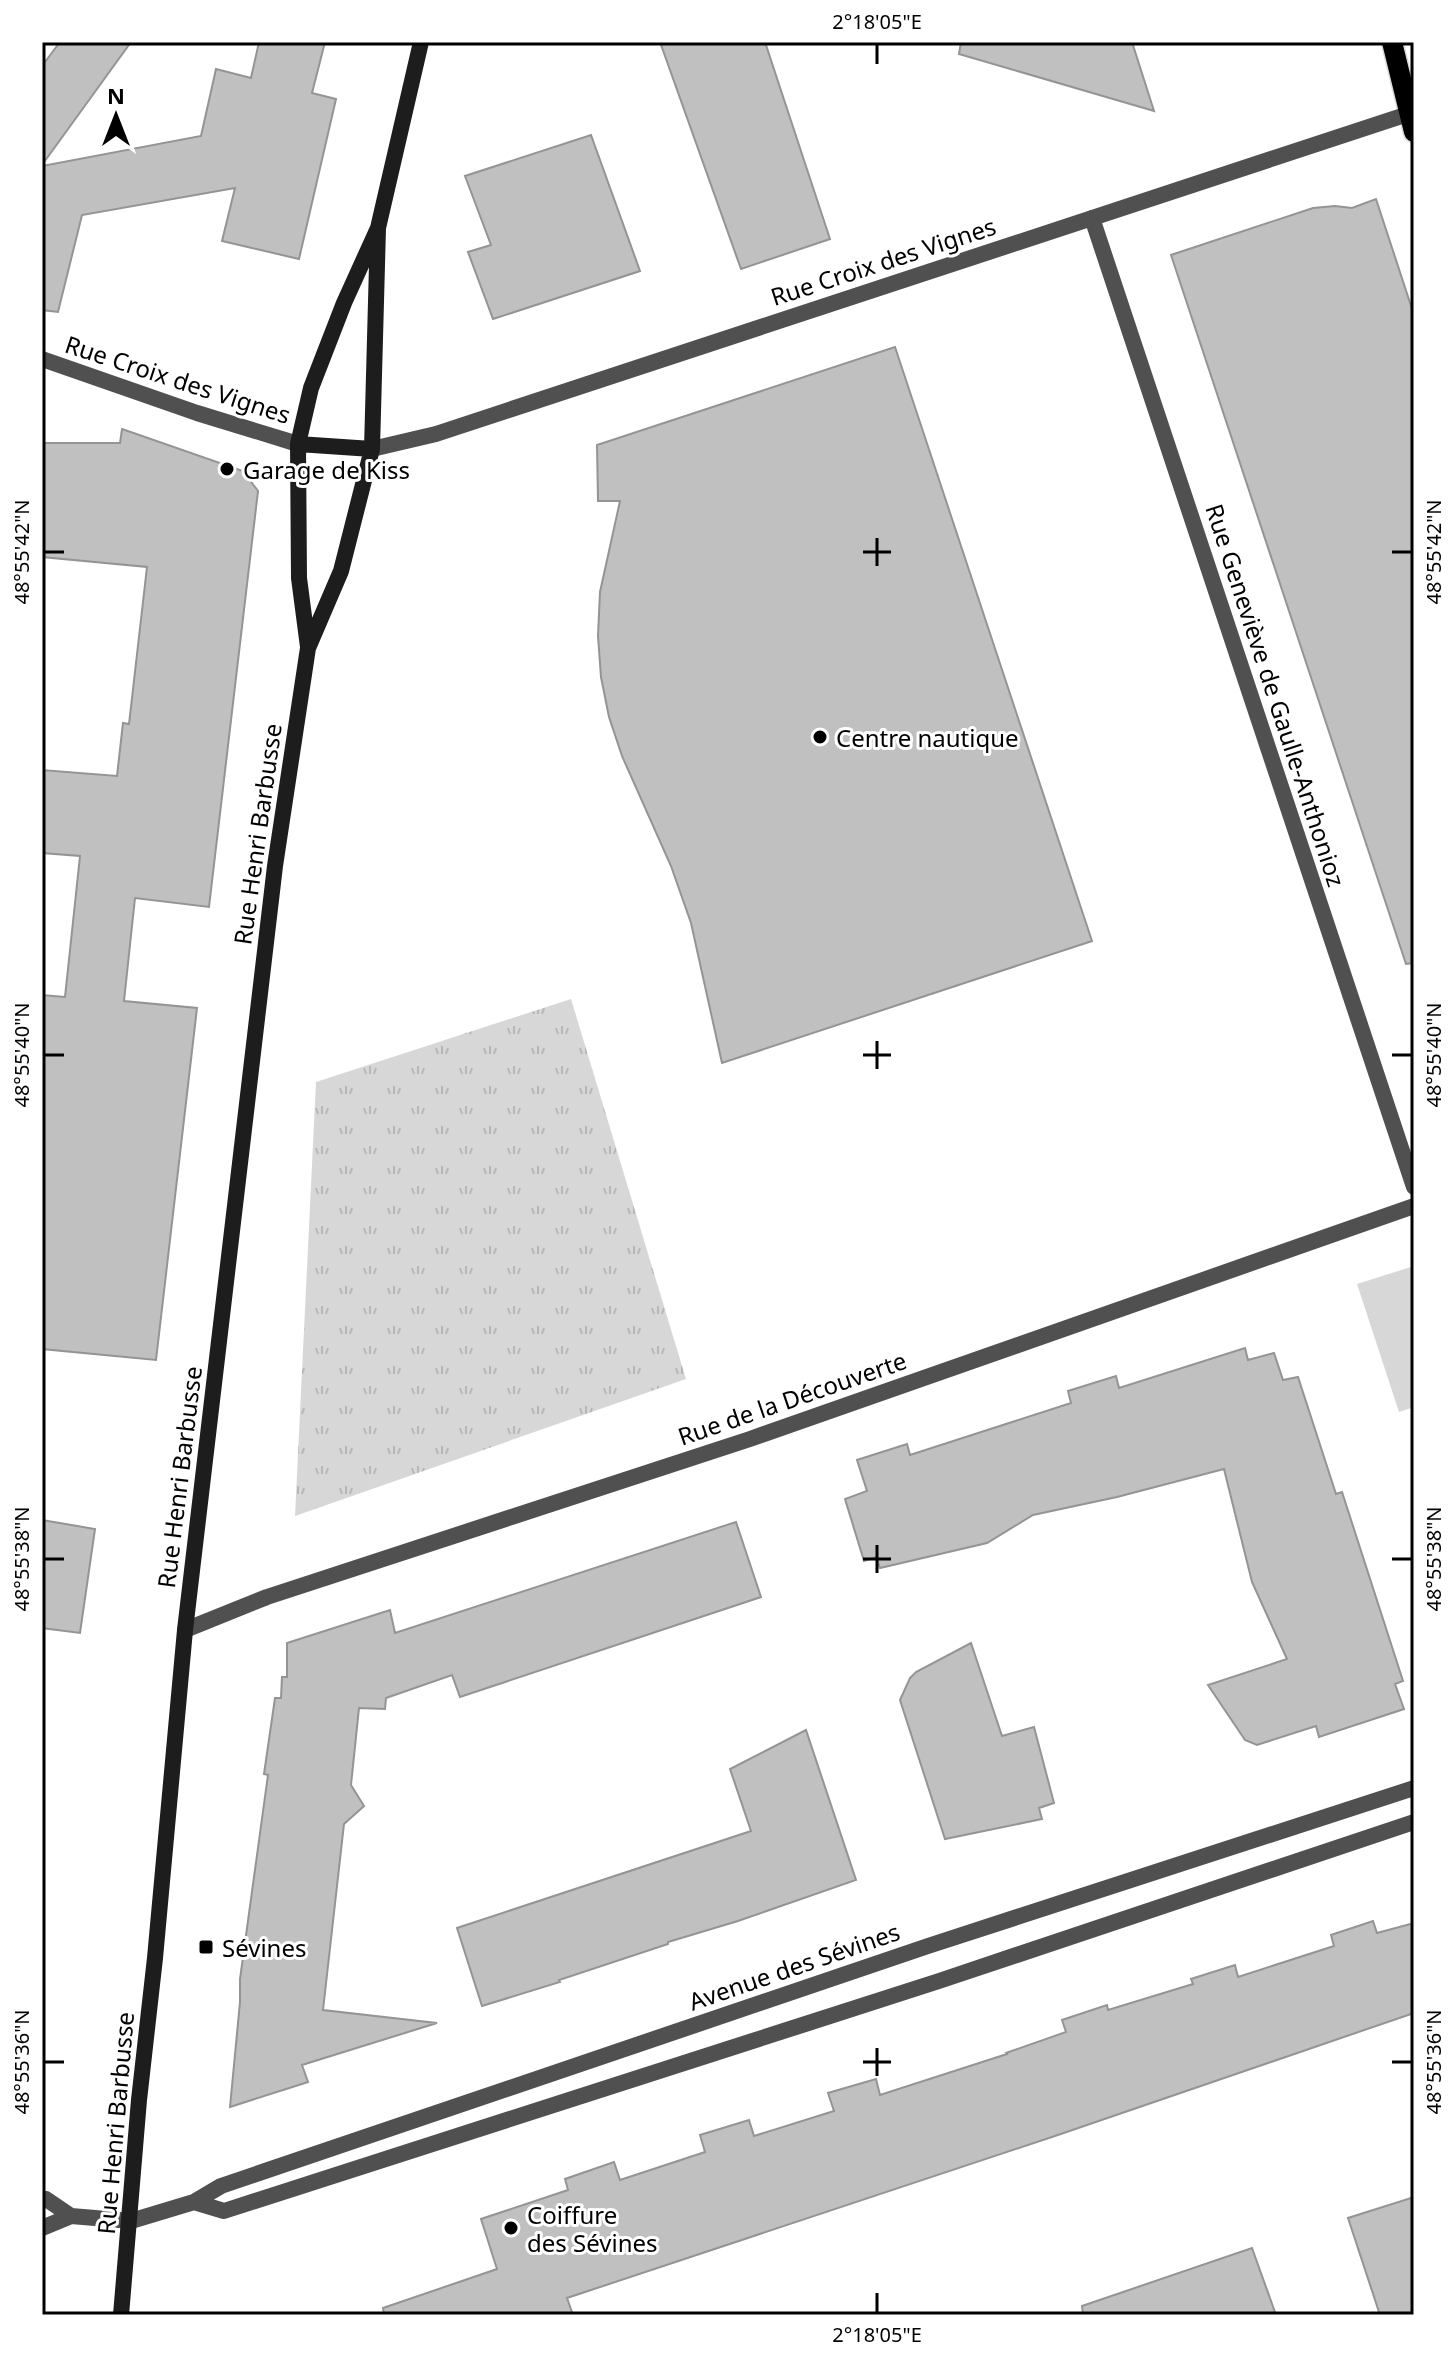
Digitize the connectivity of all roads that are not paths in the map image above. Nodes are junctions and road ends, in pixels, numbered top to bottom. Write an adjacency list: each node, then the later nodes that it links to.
1 (421, 42): 5 (street, Rue Henri Barbusse)
2 (1392, 42): 3 (main road)
3 (1411, 123): 4 (street, Rue Croix des Vignes)
4 (1092, 218): 8 (street, Rue Croix des Vignes); 10 (street, Rue Geneviève de Gaulle-Anthonioz)
5 (378, 228): 7 (street, Rue Henri Barbusse); 8 (street, Rue Henri Barbusse)
6 (42, 359): 7 (street, Rue Croix des Vignes)
7 (298, 444): 8 (street); 9 (street, Rue Henri Barbusse)
8 (372, 449): 9 (street, Rue Henri Barbusse)
9 (308, 648): 12 (street, Rue Henri Barbusse)
10 (1414, 1187)
11 (1414, 1206): 12 (street, Rue de la Découverte)
12 (185, 1630): 18 (street, Rue Henri Barbusse)
13 (1414, 1788): 16 (street, Avenue des Sévines)
14 (1414, 1822): 16 (street, Avenue des Sévines)
15 (42, 2199): 17 (street)
16 (194, 2202): 18 (street, Avenue des Sévines)
17 (71, 2216): 18 (street); 19 (street)
18 (131, 2221): 20 (street, Rue Henri Barbusse)
19 (42, 2228)
20 (121, 2315)

